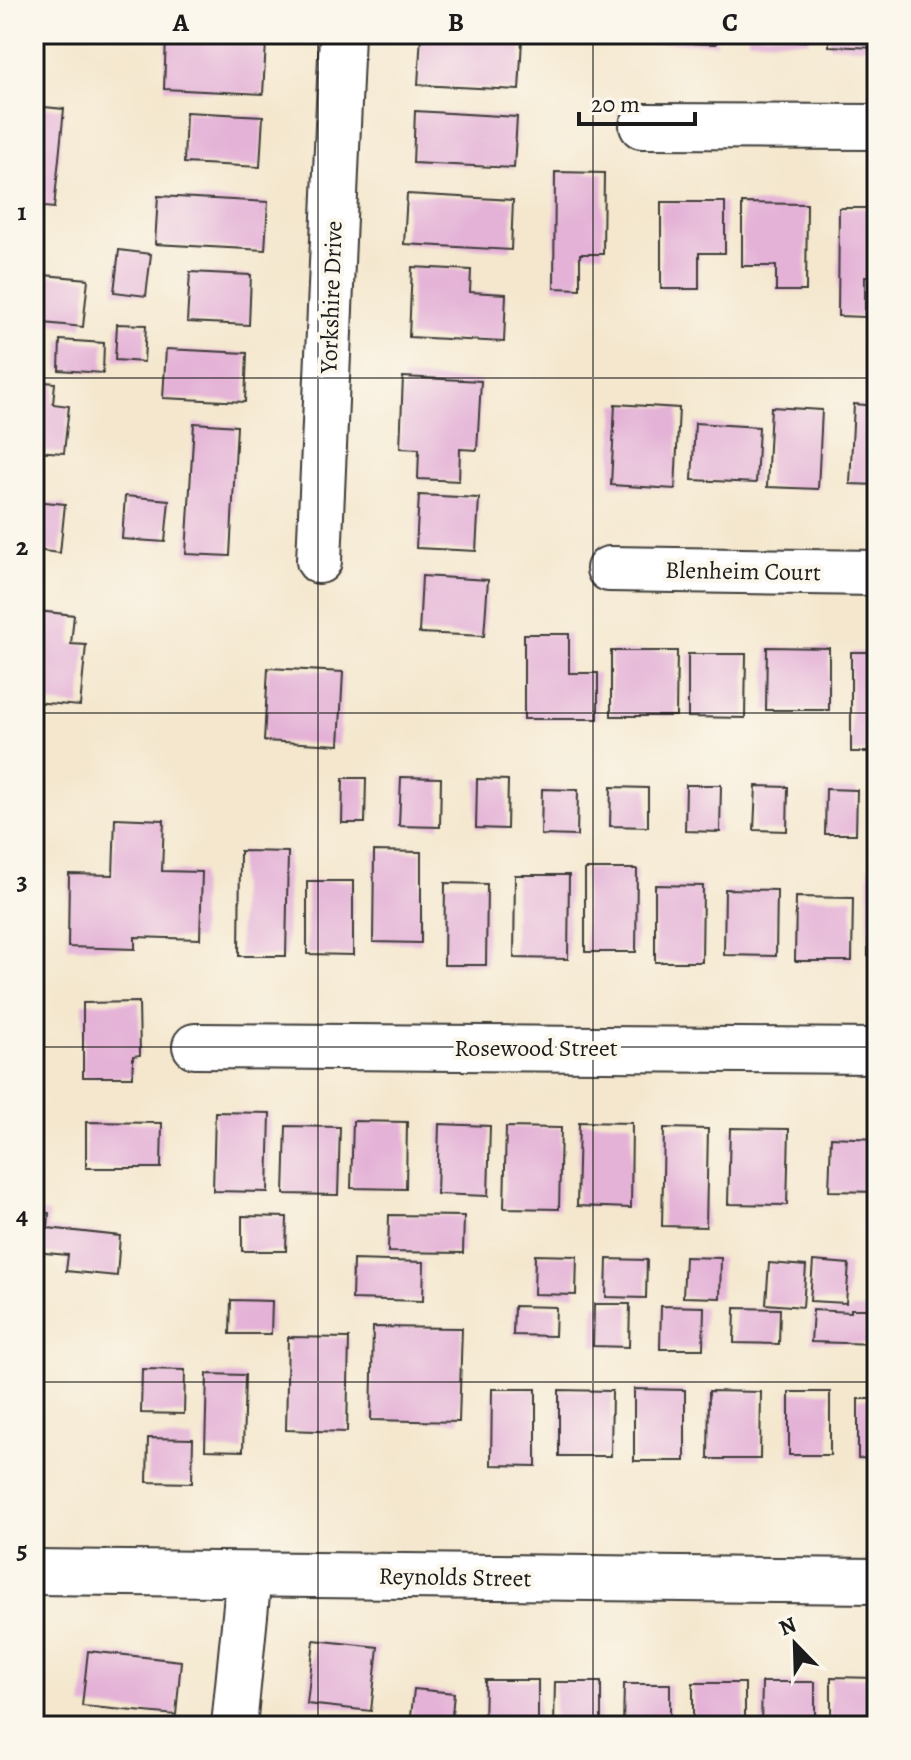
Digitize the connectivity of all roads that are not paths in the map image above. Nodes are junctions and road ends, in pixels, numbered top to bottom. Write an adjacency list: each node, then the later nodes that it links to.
1 (342, 34): 4 (street, Yorkshire Drive)
2 (642, 126): 3 (street)
3 (877, 127)
4 (319, 561)
5 (609, 569): 6 (street, Blenheim Court)
6 (877, 573)
7 (195, 1046): 8 (street, Rosewood Street)
8 (877, 1051)
9 (34, 1572): 10 (street, Reynolds Street)
10 (249, 1575): 11 (street, Reynolds Street); 12 (street)
11 (877, 1581)
12 (234, 1726)

